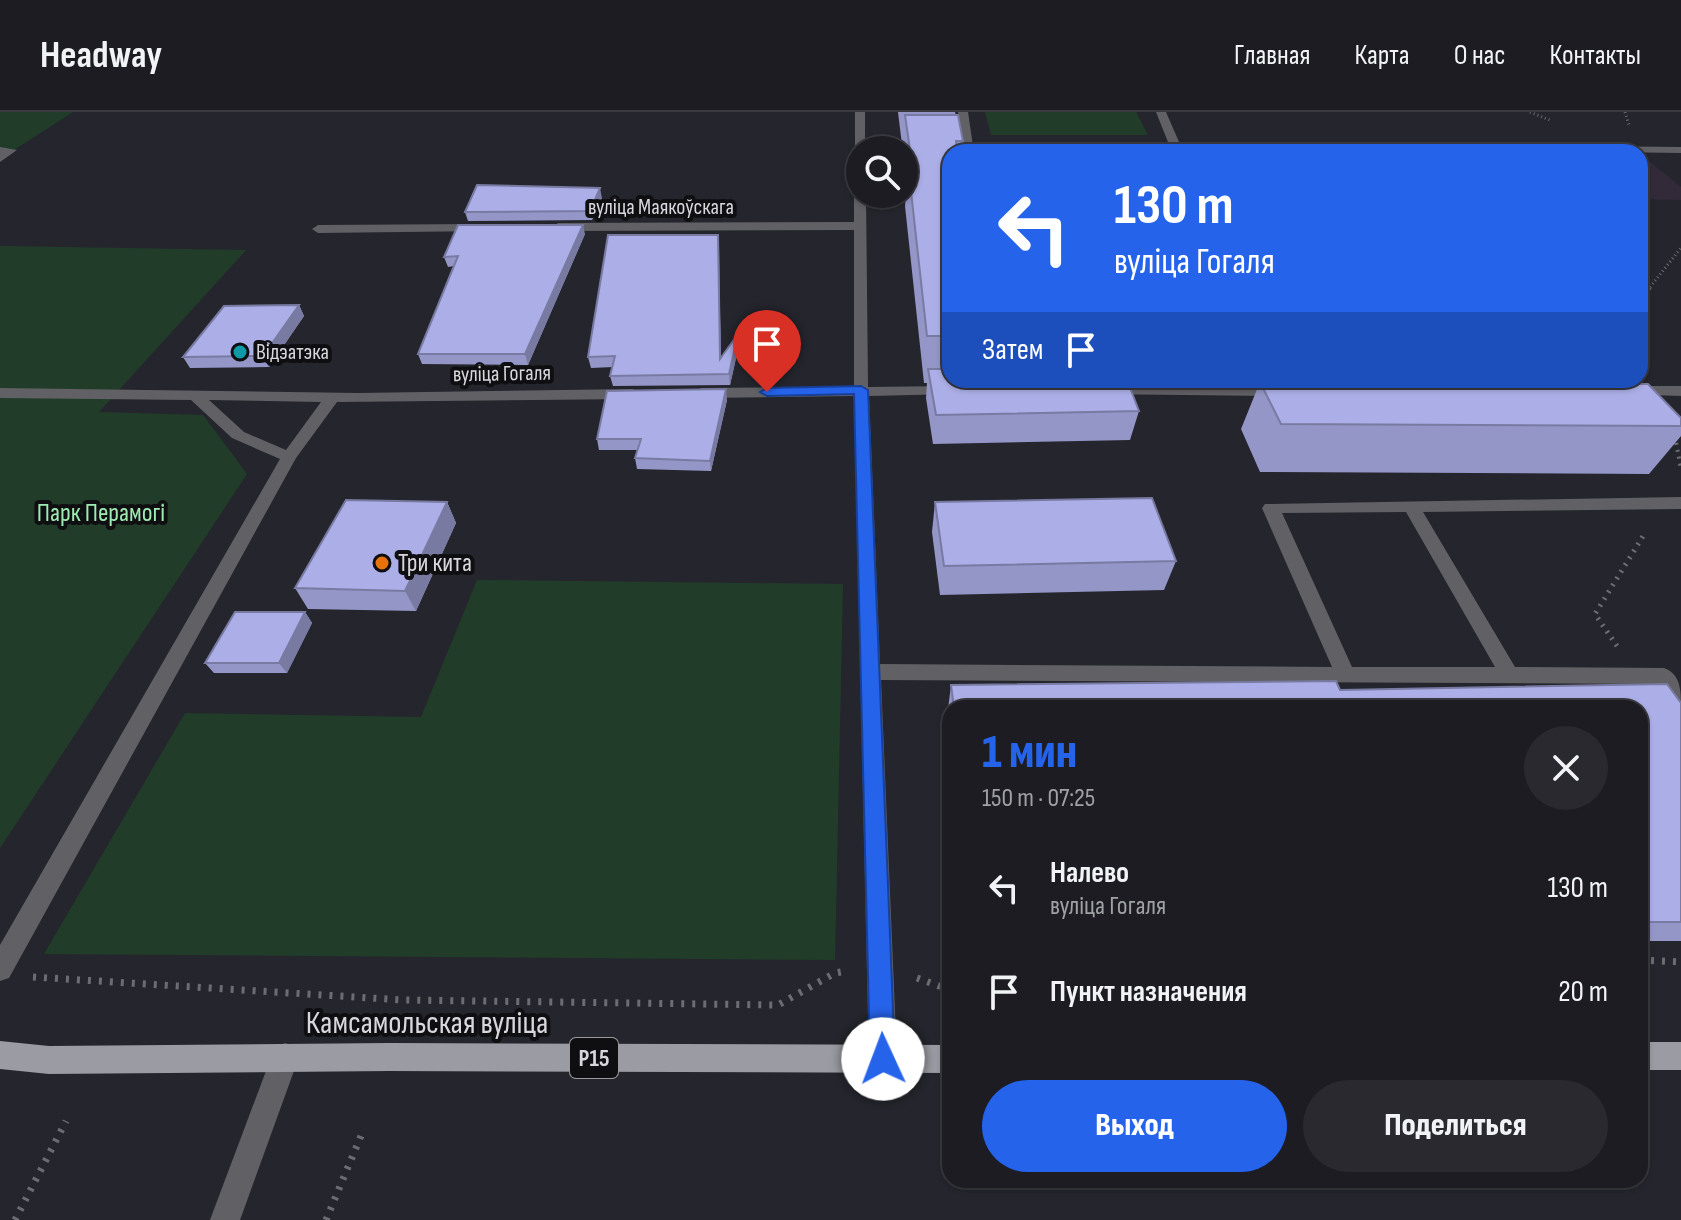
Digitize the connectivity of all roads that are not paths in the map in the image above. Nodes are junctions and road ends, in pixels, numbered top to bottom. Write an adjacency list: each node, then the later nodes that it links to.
1 (860, 112): 4 (street)
2 (963, 112): 5 (street)
3 (1161, 112): 6 (street)
4 (860, 136)
5 (967, 144)
6 (1174, 144)
7 (942, 149): 9 (street)
8 (0, 150): 13 (street)
9 (918, 150)
10 (1648, 150): 11 (street)
11 (1658, 150): 12 (street); 14 (street)
12 (1681, 150)
13 (0, 159)
14 (1670, 160)
15 (860, 208): 16 (street)
16 (861, 226): 17 (street, вуліца Маякоўскага); 20 (street)
17 (542, 227)
18 (494, 228): 19 (street)
19 (318, 229)
20 (861, 390): 21 (street); 28 (street); 34 (street)
21 (967, 390)
22 (1088, 391): 23 (street)
23 (1303, 391)
24 (1620, 391): 25 (street)
25 (1681, 391)
26 (0, 393): 29 (street, вуліца Гогаля)
27 (657, 393): 30 (street, вуліца Гогаля)
28 (688, 393)
29 (195, 396): 30 (street, вуліца Гогаля); 31 (street)
30 (332, 398): 31 (street)
31 (289, 457): 38 (street)
32 (1672, 503): 33 (street)
33 (1411, 506): 35 (street); 36 (street)
34 (870, 672): 35 (street); 43 (street)
35 (1346, 676): 36 (street)
36 (1510, 676): 37 (street)
37 (1681, 699)
38 (8, 973)
39 (0, 1055): 42 (main road, Камсамольская вуліца / Р15)
40 (1648, 1056): 41 (main road)
41 (1681, 1056)
42 (285, 1057): 43 (main road, Камсамольская вуліца / Р15); 45 (street)
43 (883, 1059): 44 (main road, Камсамольская вуліца / Р15)
44 (942, 1059)
45 (225, 1220)

